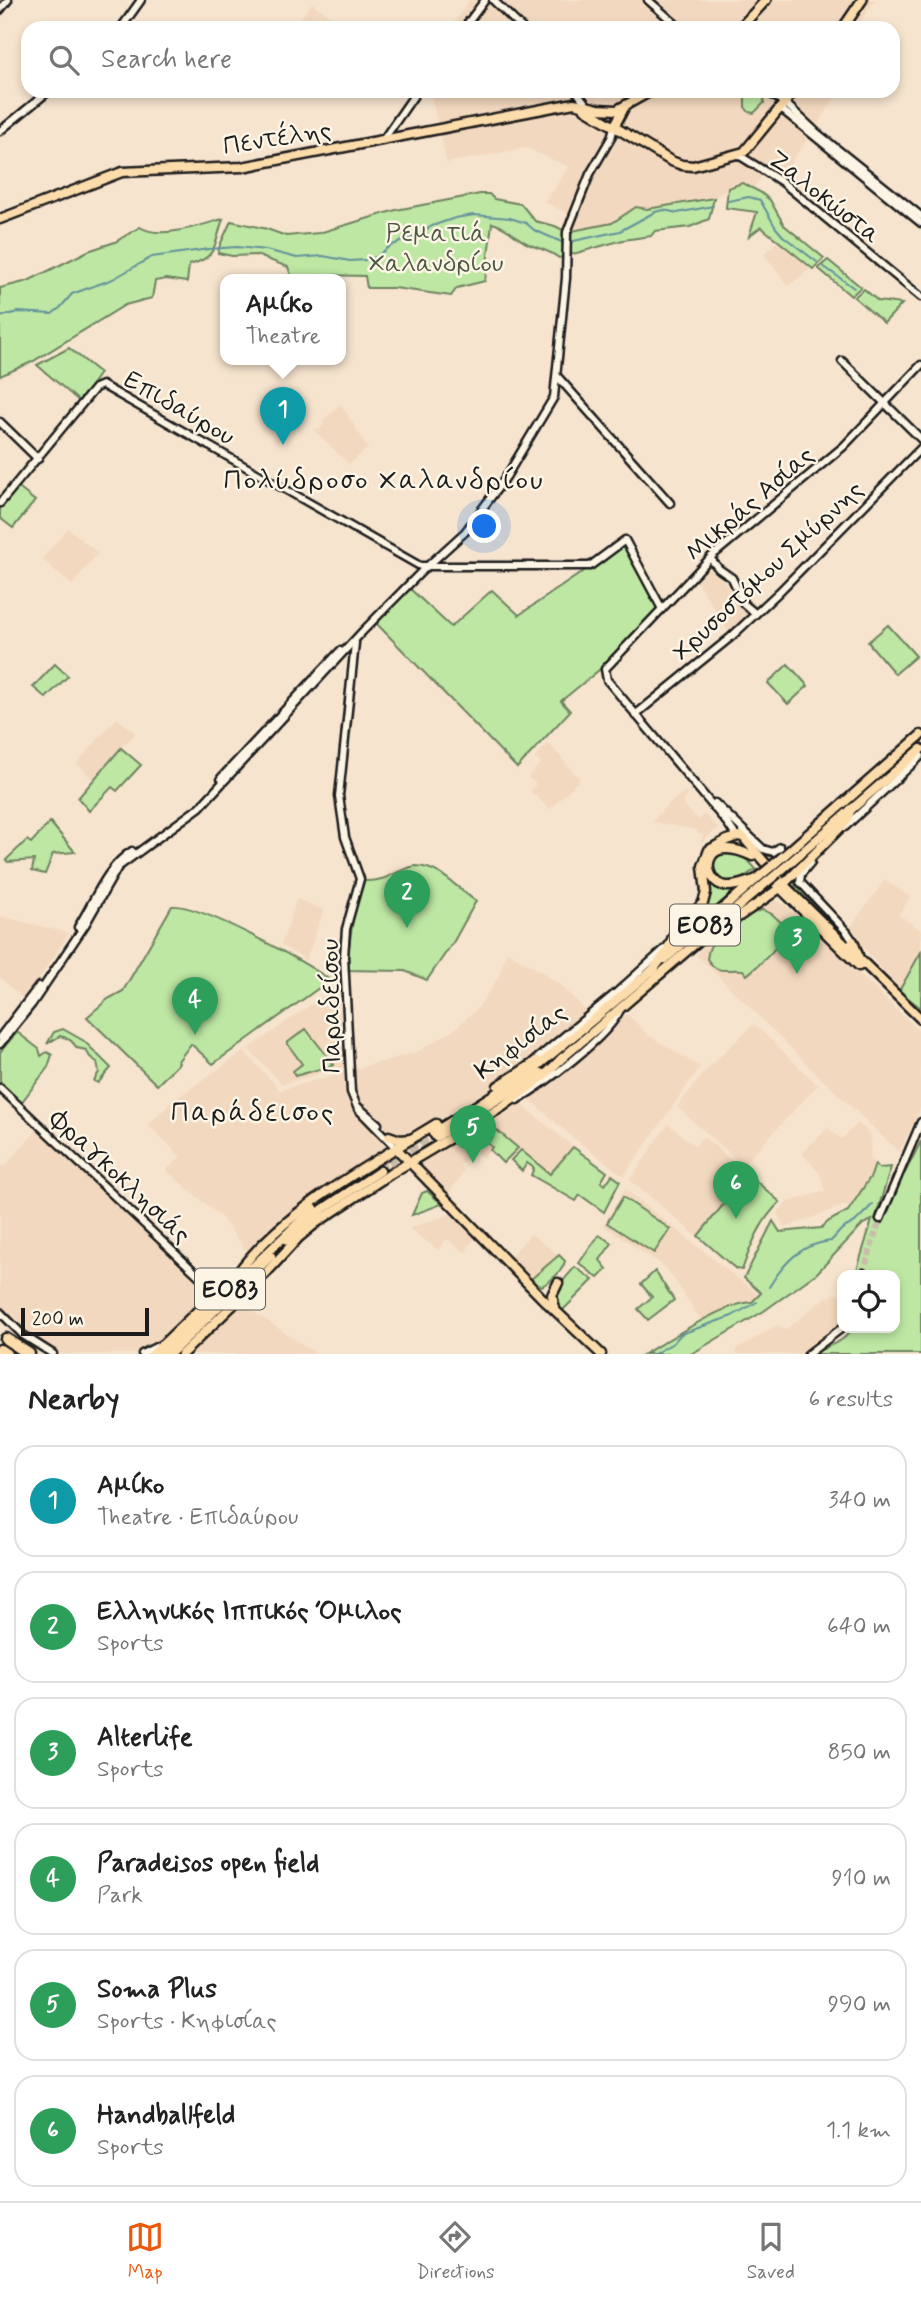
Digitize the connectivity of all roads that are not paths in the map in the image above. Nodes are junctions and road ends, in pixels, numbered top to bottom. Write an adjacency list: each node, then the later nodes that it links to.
1 (8, 0): 8 (street)
2 (141, 0): 9 (street)
3 (485, 0): 10 (street)
4 (493, 0): 11 (street)
5 (648, 0): 12 (street)
6 (766, 0): 13 (main road)
7 (862, 0): 14 (main road)
8 (0, 10)
9 (126, 21)
10 (469, 21)
11 (515, 21)
12 (672, 21)
13 (746, 21)
14 (848, 21)
15 (40, 98): 28 (street)
16 (411, 98): 29 (street)
17 (578, 98): 22 (street)
18 (581, 98): 24 (street)
19 (639, 98): 25 (main road)
20 (774, 98): 23 (street)
21 (788, 98): 23 (main road)
22 (570, 104): 24 (main road); 26 (main road); 29 (main road, Πεντέλης)
23 (782, 105): 30 (main road); 31 (street); 33 (street)
24 (587, 106): 25 (main road); 26 (main road)
25 (625, 106): 27 (main road)
26 (594, 114): 27 (main road)
27 (614, 127): 30 (main road); 37 (street)
28 (0, 131)
29 (383, 140): 32 (main road, Πεντέλης)
30 (737, 155): 34 (street, Ζαλοκώστα)
31 (921, 216)
32 (0, 219)
33 (921, 223)
34 (921, 297)
35 (842, 361): 38 (street)
36 (921, 365): 38 (street, Μικράς Ασίας)
37 (557, 375): 44 (street); 45 (street)
38 (884, 403): 40 (street); 46 (street, Μικράς Ασίας)
39 (0, 422): 42 (street)
40 (921, 439)
41 (921, 448): 50 (street, Χρυσοστόμου Σμύρνης)
42 (38, 459): 43 (street); 48 (street, Επιδαύρου)
43 (0, 503)
44 (670, 503)
45 (443, 552): 47 (street); 48 (street)
46 (710, 558): 49 (street, Μικράς Ασίας); 50 (street)
47 (445, 566): 48 (street, Επιδαύρου); 49 (street, Επιδαύρου)
48 (421, 568): 51 (street)
49 (662, 609): 55 (street, Μικράς Ασίας)
50 (755, 613): 55 (street, Χρυσοστόμου Σμύρνης)
51 (362, 632): 52 (street); 53 (street)
52 (355, 642): 53 (street); 54 (street, Παραδείσου)
53 (343, 651): 54 (street); 81 (street); 82 (street)
54 (353, 658): 87 (street, Παραδείσου)
55 (635, 715): 61 (street)
56 (921, 735): 62 (main road, Κηφισίας / ΕΟ83)
57 (921, 749): 59 (main road, Κηφισίας / ΕΟ83)
58 (918, 759): 59 (main road); 74 (street)
59 (903, 764): 63 (main road, Κηφισίας / ΕΟ83)
60 (877, 767): 62 (main road)
61 (683, 772): 64 (street); 65 (street)
62 (875, 777): 65 (main road, Κηφισίας / ΕΟ83)
63 (851, 809): 67 (main road); 68 (main road, Κηφισίας / ΕΟ83)
64 (740, 837): 66 (main road); 68 (main road); 73 (main road, Κηφισίας)
65 (783, 850): 68 (main road, Κηφισίας / ΕΟ83)
66 (752, 856): 68 (main road); 68 (main road)
67 (796, 871): 69 (main road); 70 (main road)
68 (768, 874): 69 (main road); 72 (main road, Κηφισίας / ΕΟ83); 75 (main road, Κηφισίας / ΕΟ83)
69 (782, 886): 70 (main road); 71 (main road)
70 (791, 896): 71 (main road); 74 (main road)
71 (768, 897): 72 (main road)
72 (701, 940): 78 (main road, Κηφισίας / ΕΟ83)
73 (672, 942): 75 (main road); 77 (street, Κηφισίας)
74 (848, 946): 79 (main road); 80 (main road)
75 (652, 971): 76 (main road, Κηφισίας / ΕΟ83)
76 (630, 990): 77 (main road); 83 (main road, Κηφισίας / ΕΟ83)
77 (617, 992): 85 (street, Κηφισίας)
78 (620, 1010): 84 (main road, Κηφισίας / ΕΟ83); 88 (street, Κηφισίας)
79 (921, 1018)
80 (921, 1026)
81 (0, 1037)
82 (0, 1044)
83 (564, 1046): 85 (main road); 91 (main road, Κηφισίας / ΕΟ83)
84 (562, 1058): 88 (main road); 91 (main road, Κηφισίας / ΕΟ83)
85 (525, 1068): 91 (main road, Κηφισίας)
86 (0, 1088): 103 (street, Φραγκοκλησιάς)
87 (355, 1106): 90 (street, Παραδείσου); 93 (street, Παραδείσου)
88 (502, 1107): 91 (main road, Κηφισίας)
89 (921, 1122): 96 (street)
90 (389, 1136): 92 (main road); 93 (street, Παραδείσου)
91 (434, 1136): 92 (main road, Κηφισίας); 94 (main road, Κηφισίας)
92 (414, 1139): 93 (main road, Κηφισίας); 94 (main road)
93 (397, 1149): 94 (main road); 95 (main road); 99 (main road, Κηφισίας)
94 (409, 1162): 95 (main road, Κηφισίας); 101 (main road)
95 (390, 1174): 98 (main road, Κηφισίας)
96 (880, 1219)
97 (297, 1223): 99 (main road); 104 (main road, ΕΟ83); 117 (main road, ΕΟ83)
98 (298, 1238): 104 (main road); 111 (main road, Κηφισίας)
99 (237, 1274): 103 (main road)
100 (558, 1283): 106 (main road)
101 (531, 1287): 102 (main road); 106 (main road)
102 (545, 1289)
103 (216, 1292): 109 (main road)
104 (235, 1292): 118 (main road, ΕΟ83)
105 (0, 1312): 114 (street)
106 (556, 1312): 119 (main road)
107 (837, 1332): 120 (street)
108 (6, 1339): 113 (highway)
109 (163, 1343): 115 (street); 116 (main road)
110 (0, 1350): 112 (highway)
111 (184, 1353)
112 (6, 1354)
113 (29, 1354)
114 (53, 1354)
115 (142, 1354)
116 (153, 1354)
117 (162, 1354)
118 (170, 1354)
119 (601, 1354)
120 (808, 1354)

